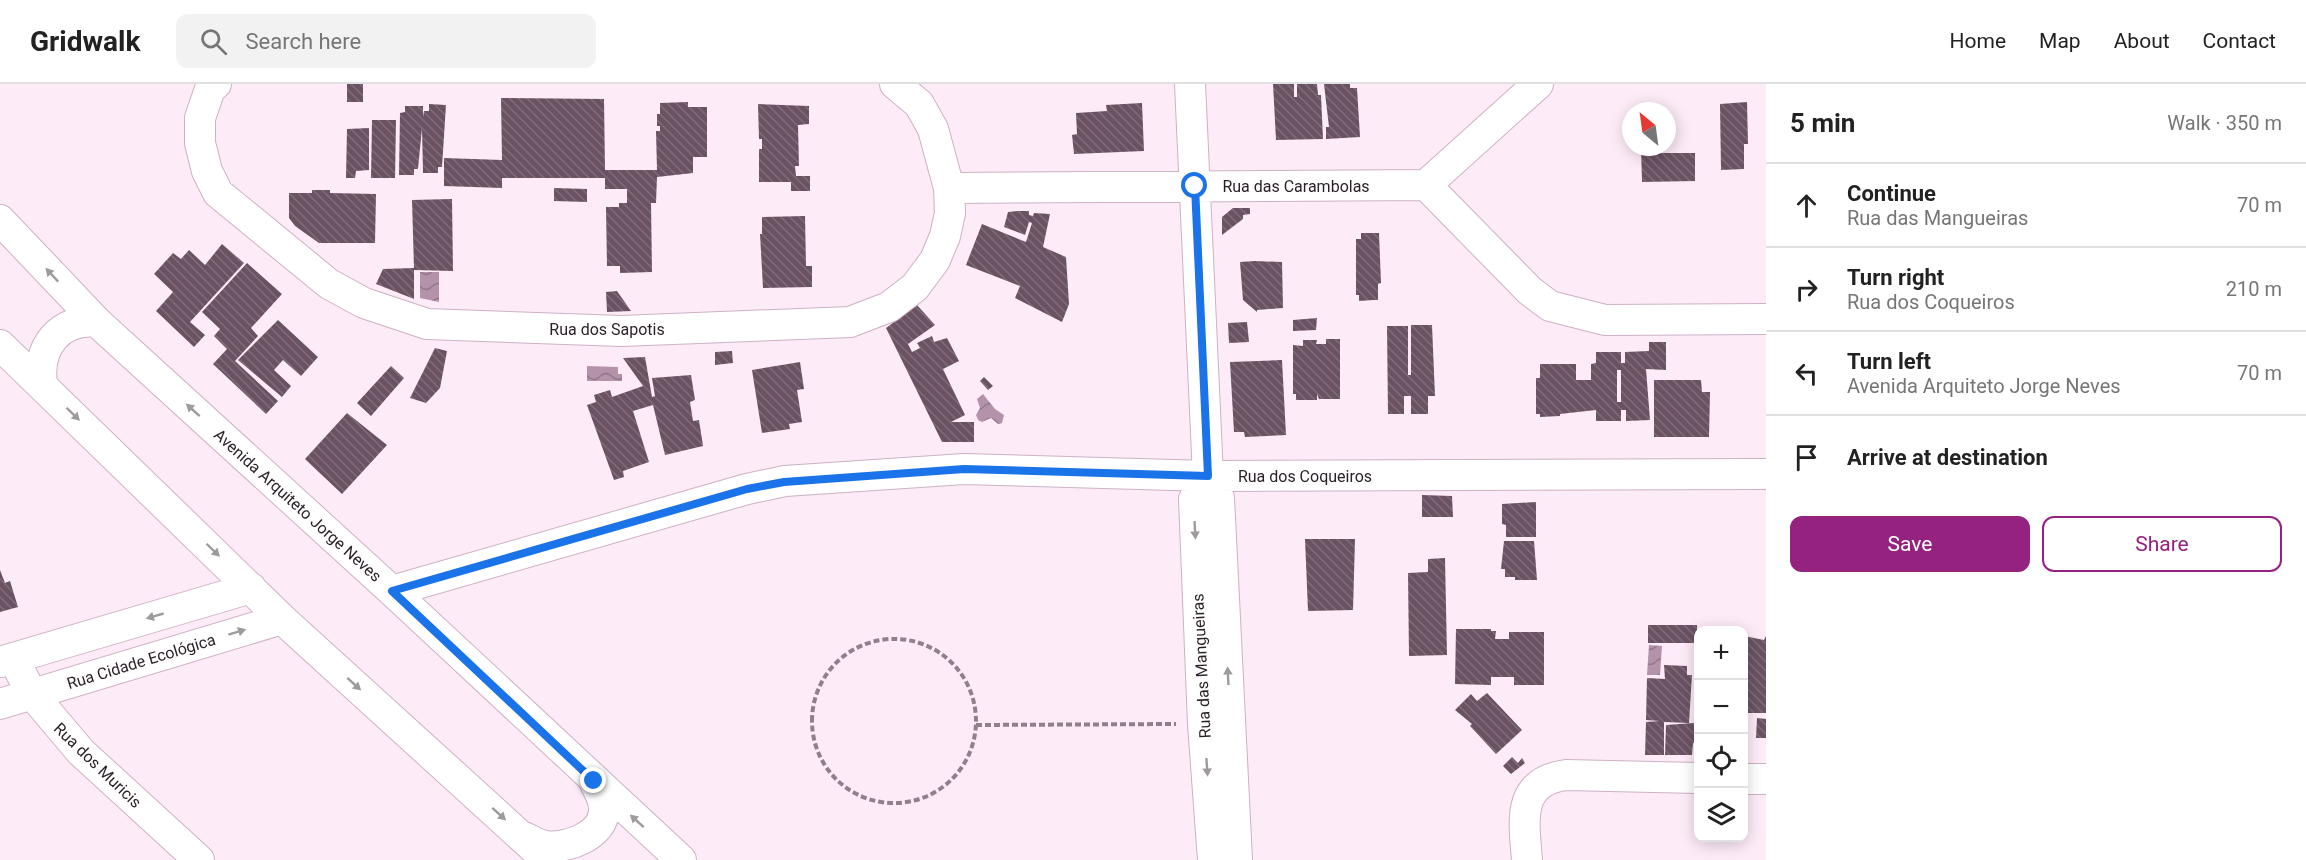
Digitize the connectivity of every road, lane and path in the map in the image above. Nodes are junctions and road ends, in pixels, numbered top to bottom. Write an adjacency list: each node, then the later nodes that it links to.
1 (216, 84): 7 (street, Rua dos Sapotis)
2 (895, 84): 7 (street, Rua dos Sapotis)
3 (1190, 84): 6 (street, Rua das Mangueiras)
4 (1538, 84): 5 (street)
5 (1426, 185): 6 (street, Rua das Carambolas); 9 (street)
6 (1195, 186): 7 (street, Rua das Carambolas); 14 (street, Rua das Mangueiras)
7 (949, 188)
8 (1, 224): 10 (street, Avenida Arquiteto Jorge Neves, one-way to 8)
9 (1766, 319)
10 (97, 322): 12 (street); 16 (street, Avenida Arquiteto Jorge Neves, one-way to 10)
11 (0, 345): 12 (street)
12 (42, 383): 15 (street, one-way to 15)
13 (1766, 474): 14 (street, Rua dos Coqueiros)
14 (1208, 476): 16 (street, Rua dos Coqueiros); 21 (street, Rua das Mangueiras)
15 (252, 588): 17 (street); 18 (street, one-way to 18)
16 (392, 591): 26 (street, Avenida Arquiteto Jorge Neves)
17 (282, 619): 19 (street, Rua Cidade Ecológica, one-way to 17); 27 (street, one-way to 27)
18 (6, 660): 19 (street, Rua dos Muricis)
19 (32, 694): 20 (street, Rua Cidade Ecológica); 28 (street, Rua dos Muricis)
20 (0, 704)
21 (1217, 724): 22 (path); 31 (street, Rua das Mangueiras, one-way to 31); 32 (street, Rua das Mangueiras)
22 (976, 725): 22 (path)
23 (1694, 778): 33 (street)
24 (1748, 779): 25 (street)
25 (1766, 779)
26 (594, 781): 27 (street); 30 (street, Avenida Arquiteto Jorge Neves, one-way to 26)
27 (524, 837): 29 (street)
28 (199, 860)
29 (547, 860)
30 (681, 860)
31 (1213, 860)
32 (1238, 860)
33 (1527, 860)

